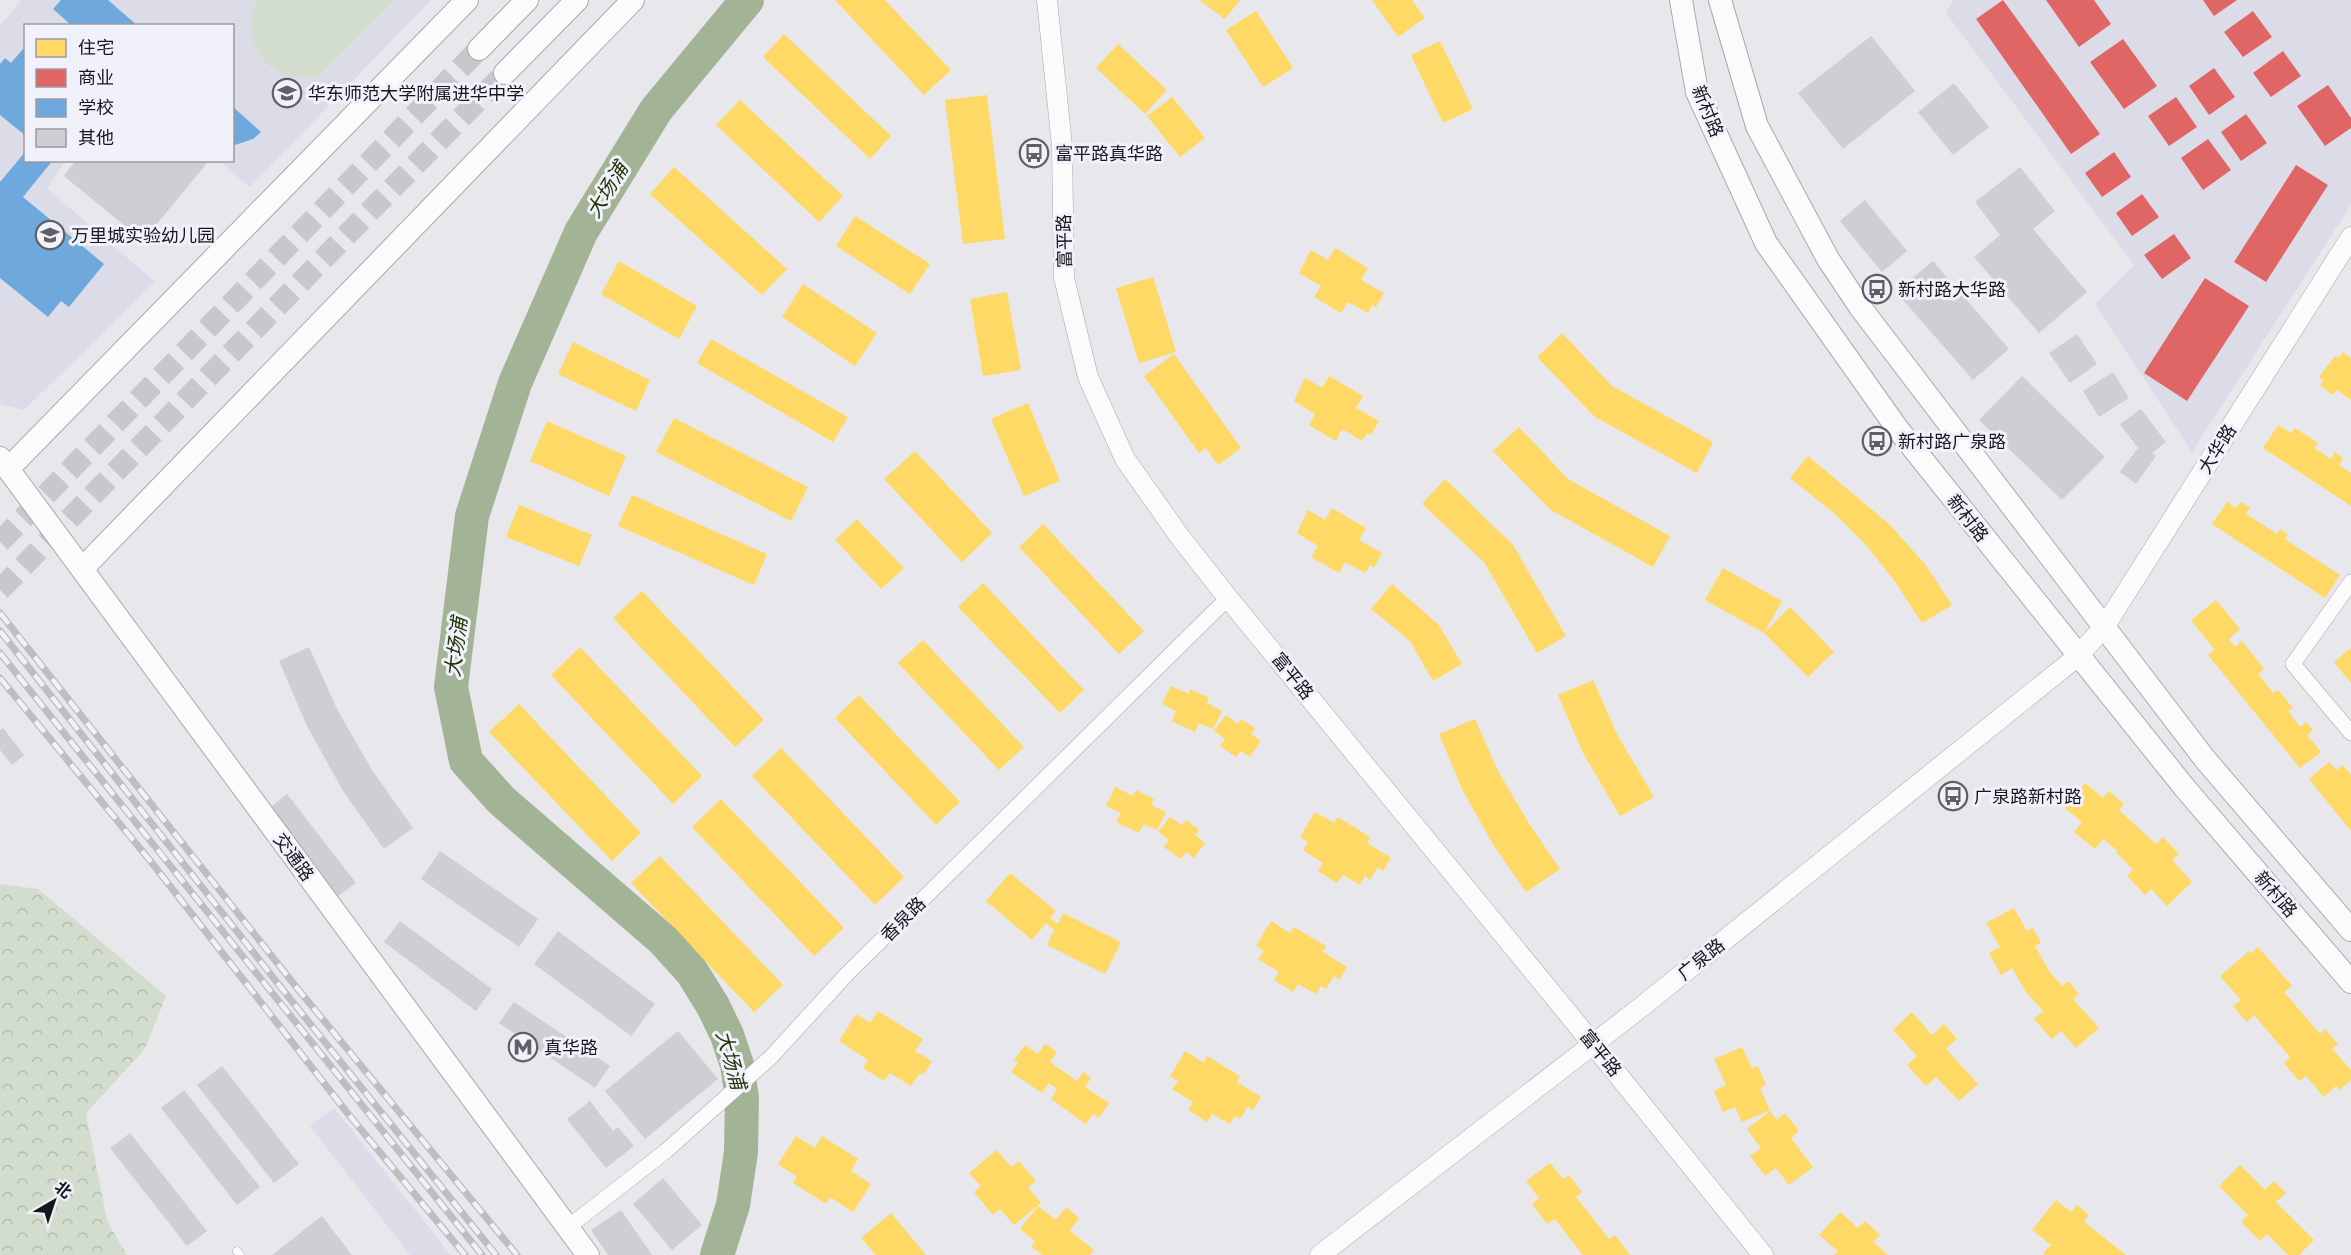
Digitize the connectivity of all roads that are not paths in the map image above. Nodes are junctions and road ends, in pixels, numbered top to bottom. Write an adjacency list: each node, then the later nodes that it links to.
1 (467, 0): 11 (main road)
2 (527, 0): 8 (main road)
3 (578, 0): 9 (main road)
4 (633, 0): 12 (main road)
5 (1047, 0): 14 (street, 富平路)
6 (1681, 0): 16 (main road, 新村路)
7 (1720, 0): 15 (main road, 新村路)
8 (479, 49)
9 (505, 73)
10 (2351, 237): 15 (street, 大华路)
11 (4, 463): 12 (main road, 交通路)
12 (82, 569): 21 (main road, 交通路)
13 (2351, 582): 17 (street)
14 (1228, 598): 20 (street, 富平路); 21 (street, 香泉路)
15 (2105, 626): 16 (street, 大华路); 18 (main road, 新村路)
16 (2078, 656): 19 (main road, 新村路); 20 (street, 广泉路)
17 (2351, 733)
18 (2351, 930)
19 (2351, 982)
20 (1593, 1044): 23 (street, 广泉路); 24 (street, 富平路)
21 (567, 1228): 22 (main road, 交通路)
22 (588, 1255)
23 (1320, 1255)
24 (1763, 1255)

